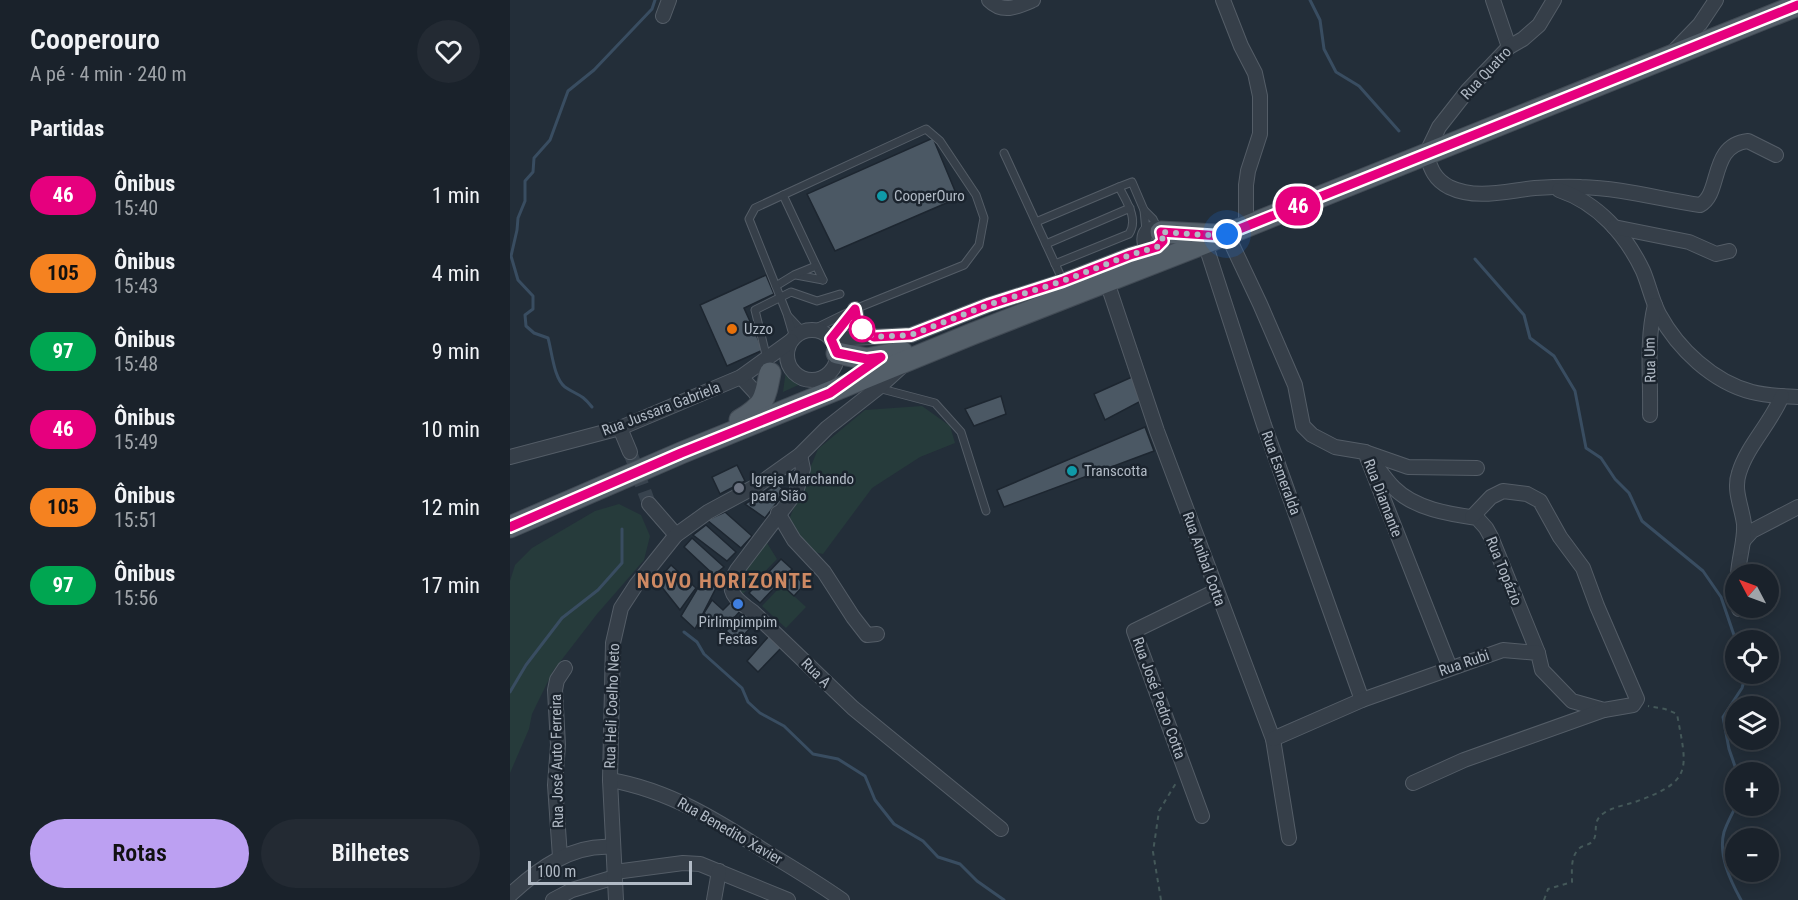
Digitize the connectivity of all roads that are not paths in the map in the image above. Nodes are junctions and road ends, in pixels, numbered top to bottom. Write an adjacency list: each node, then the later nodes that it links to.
1 (669, 0): 9 (street)
2 (989, 0): 3 (street)
3 (1033, 0)
4 (1223, 0): 22 (street)
5 (1492, 0): 10 (street)
6 (1554, 0): 10 (street, Rua Quatro)
7 (1716, 0): 11 (street)
8 (1798, 5): 11 (main road)
9 (663, 16)
10 (1509, 46): 13 (street, Rua Quatro)
11 (1668, 57): 13 (main road)
12 (1004, 153): 20 (lane)
13 (1426, 154): 16 (street); 22 (main road)
14 (1776, 155): 16 (street)
15 (1119, 187): 18 (lane); 19 (lane); 20 (lane)
16 (1552, 188): 21 (street)
17 (783, 195): 27 (lane); 31 (lane); 35 (lane)
18 (1130, 208): 24 (lane); 26 (lane)
19 (1144, 210): 23 (lane); 23 (lane)
20 (1036, 222): 24 (lane)
21 (1614, 227): 25 (street); 34 (street)
22 (1225, 235): 23 (main road); 30 (main road); 53 (street, Rua Diamante); 72 (street, Rua Esmeralda)
23 (1152, 236): 29 (street)
24 (1046, 244): 26 (lane)
25 (1729, 251)
26 (1055, 264): 29 (lane)
27 (816, 266): 28 (lane); 28 (lane)
28 (794, 275): 31 (lane)
29 (1063, 281): 38 (street)
30 (1107, 282): 36 (main road); 67 (street, Rua Anibal Cotta)
31 (776, 286): 33 (lane)
32 (840, 294): 33 (lane)
33 (780, 298): 37 (lane); 42 (lane)
34 (1654, 305): 47 (street); 50 (street, Rua Um)
35 (855, 309): 37 (lane); 38 (street); 39 (lane)
36 (972, 334): 40 (main road); 41 (main road)
37 (801, 335): 39 (street); 42 (street, Rua Jussara Gabriela); 43 (street)
38 (874, 337): 39 (street); 39 (street)
39 (839, 349): 40 (main road); 43 (street)
40 (881, 357): 46 (main road)
41 (908, 360): 45 (street, Rua Heli Coelho Neto); 46 (main road)
42 (769, 366): 43 (street, Rua Jussara Gabriela); 44 (street, Rua Jussara Gabriela); 49 (main road)
43 (793, 370)
44 (741, 377): 49 (street); 51 (street, Rua Jussara Gabriela)
45 (878, 388): 55 (street, Rua Heli Coelho Neto); 60 (lane)
46 (830, 393): 54 (main road)
47 (1782, 396): 48 (street); 65 (street)
48 (1798, 397)
49 (763, 403): 54 (main road)
50 (1650, 416)
51 (620, 428): 52 (street); 56 (street, Rua Jussara Gabriela)
52 (630, 452)
53 (1365, 452): 57 (street); 62 (street); 71 (street, Rua Diamante)
54 (681, 453): 63 (main road)
55 (800, 454): 61 (street, Rua A); 64 (street, Rua Heli Coelho Neto)
56 (510, 457)
57 (1477, 468)
58 (649, 504): 64 (street)
59 (1798, 507): 65 (street)
60 (986, 511)
61 (778, 513): 68 (street); 78 (street, Rua A)
62 (1472, 517): 69 (street, Rua Topázio); 73 (street)
63 (510, 527)
64 (676, 535): 75 (street, Rua Heli Coelho Neto)
65 (1743, 541): 66 (street)
66 (1740, 564)
67 (1216, 591): 74 (street, Rua Anibal Cotta); 77 (street, Rua José Pedro Cotta)
68 (877, 634)
69 (1538, 653): 71 (street, Rua Rubi); 73 (street)
70 (565, 668): 81 (street, Rua José Auto Ferreira)
71 (1450, 668): 72 (street, Rua Rubi)
72 (1362, 700): 74 (street, Rua Rubi)
73 (1604, 710): 76 (street)
74 (1273, 739): 79 (street, Rua Anibal Cotta)
75 (610, 780): 80 (street, Rua Heli Coelho Neto); 89 (street, Rua Benedito Xavier)
76 (1413, 783)
77 (1202, 816)
78 (1001, 829)
79 (1289, 838)
80 (612, 847): 81 (street); 83 (street, Rua Heli Coelho Neto)
81 (560, 857): 84 (street)
82 (719, 871): 83 (street); 87 (street); 88 (street)
83 (615, 875): 85 (street); 86 (street, Rua Heli Coelho Neto)
84 (510, 895)
85 (553, 900)
86 (616, 900)
87 (714, 900)
88 (788, 900)
89 (842, 900)

